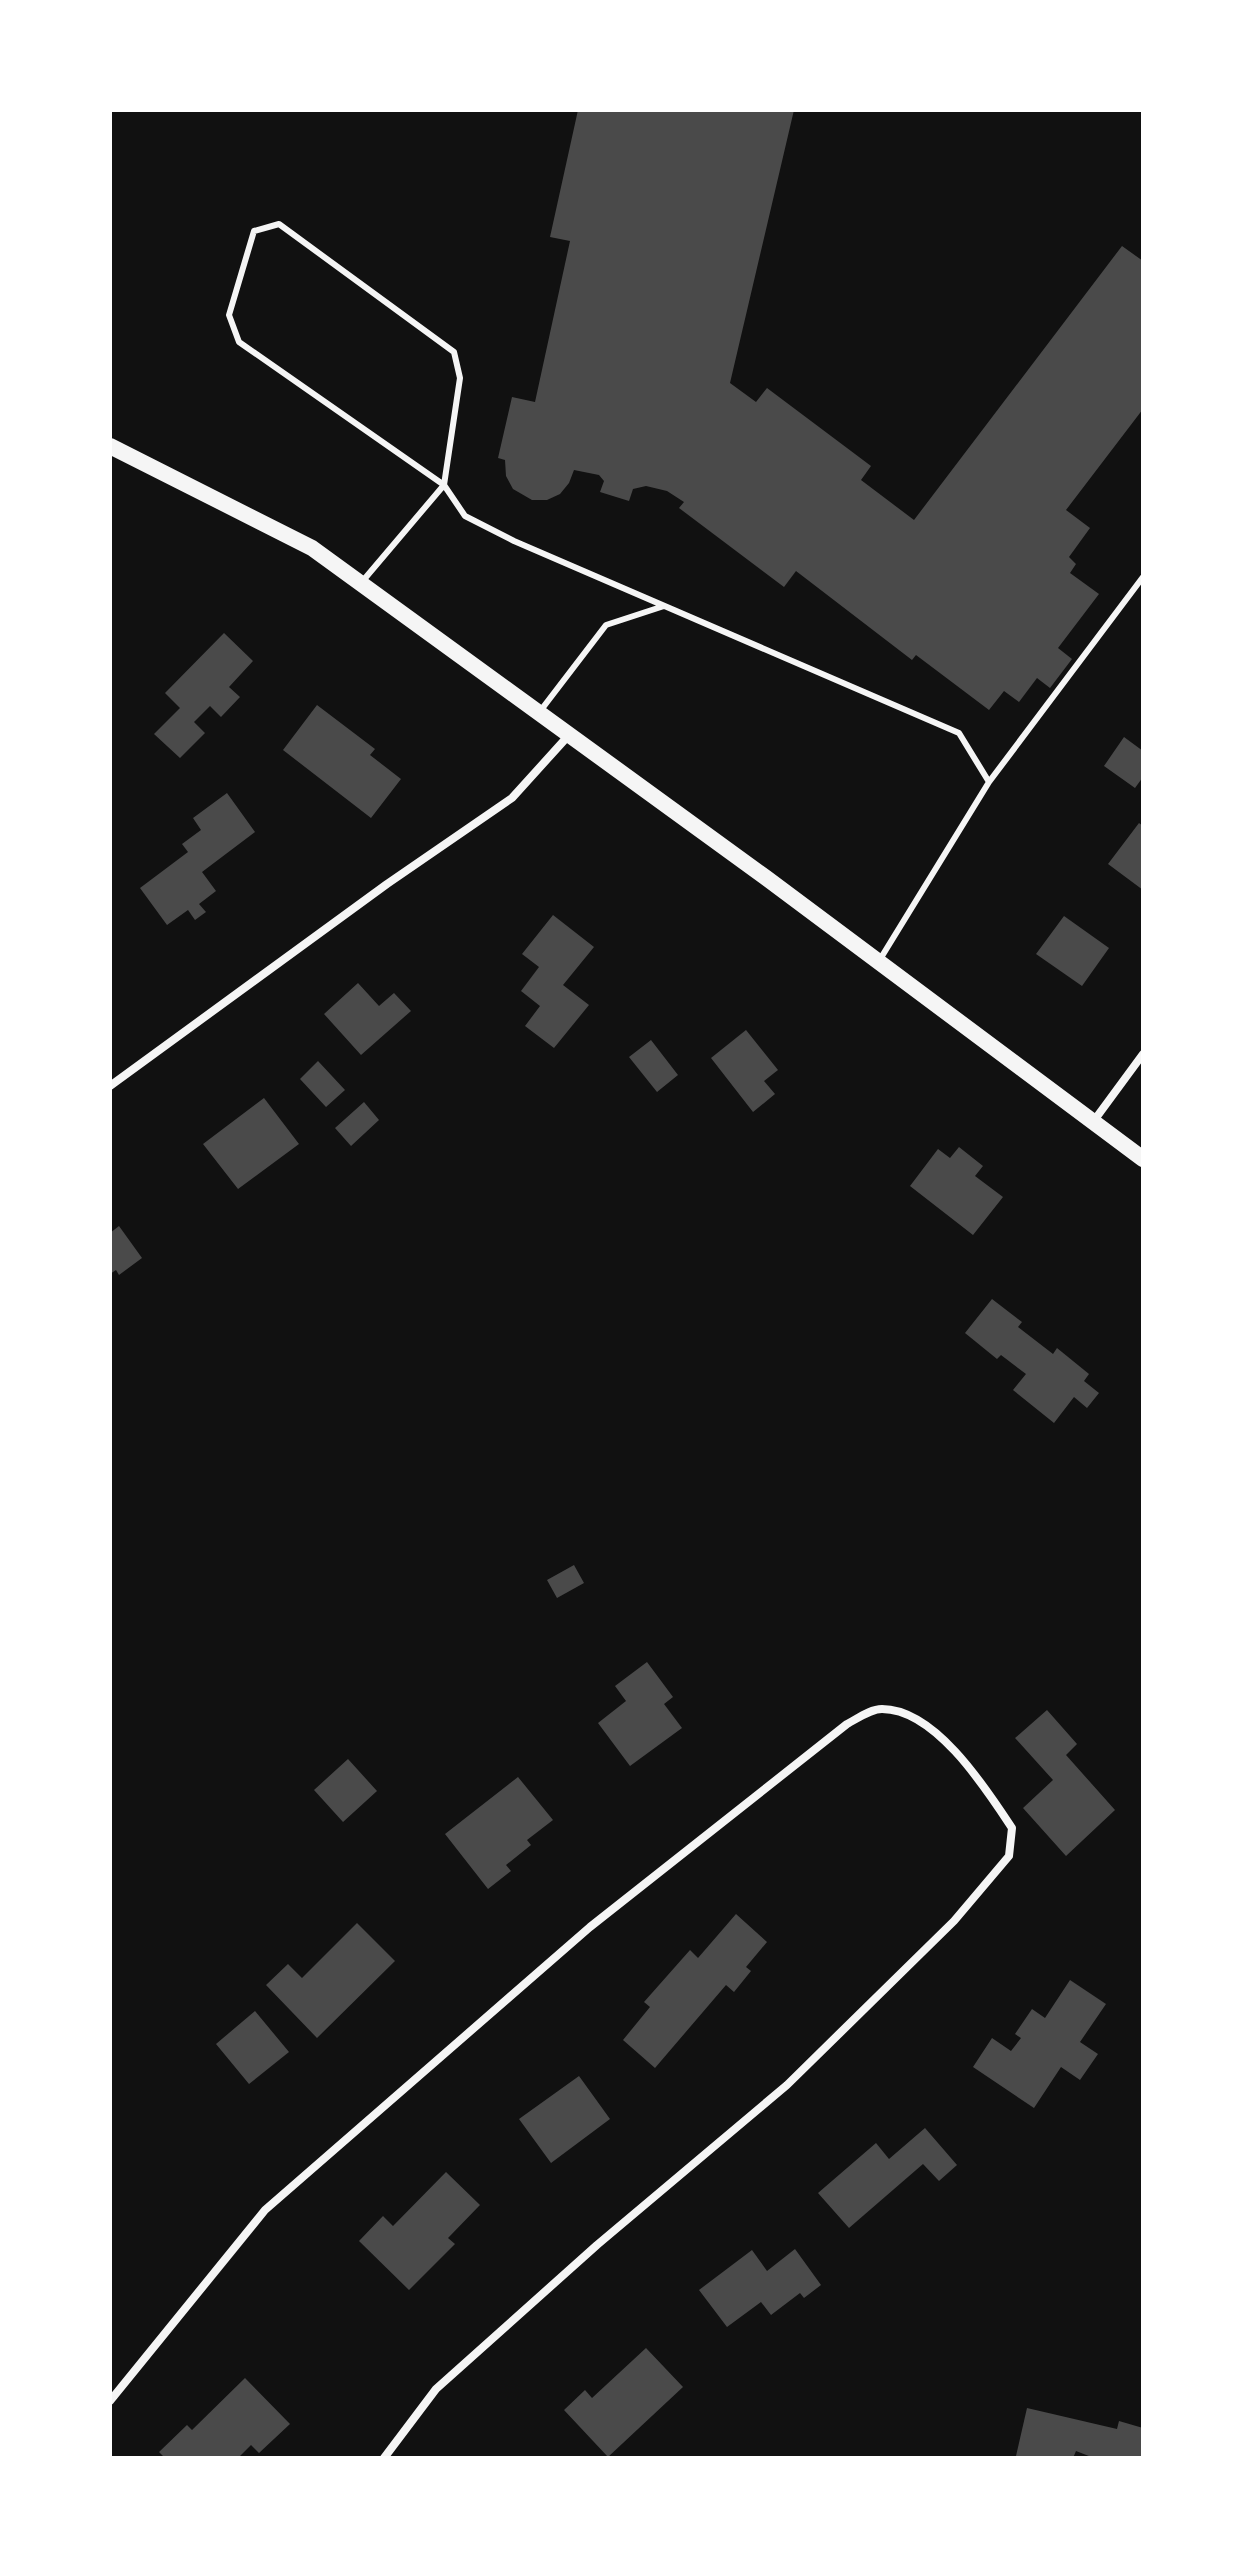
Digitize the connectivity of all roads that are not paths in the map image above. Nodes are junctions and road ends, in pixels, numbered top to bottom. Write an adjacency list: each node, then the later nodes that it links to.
1 (110, 446): 4 (main road)
2 (444, 485): 2 (lane); 4 (lane); 5 (lane)
3 (1143, 577): 8 (lane)
4 (361, 583): 6 (main road)
5 (664, 606): 6 (lane); 8 (lane)
6 (539, 712): 7 (main road)
7 (569, 735): 9 (main road); 11 (street)
8 (989, 782): 9 (lane)
9 (879, 961): 12 (main road)
10 (1143, 1054): 12 (street)
11 (110, 1086)
12 (1093, 1122): 13 (main road)
13 (1143, 1159)
14 (110, 2401): 15 (street)
15 (384, 2458)

